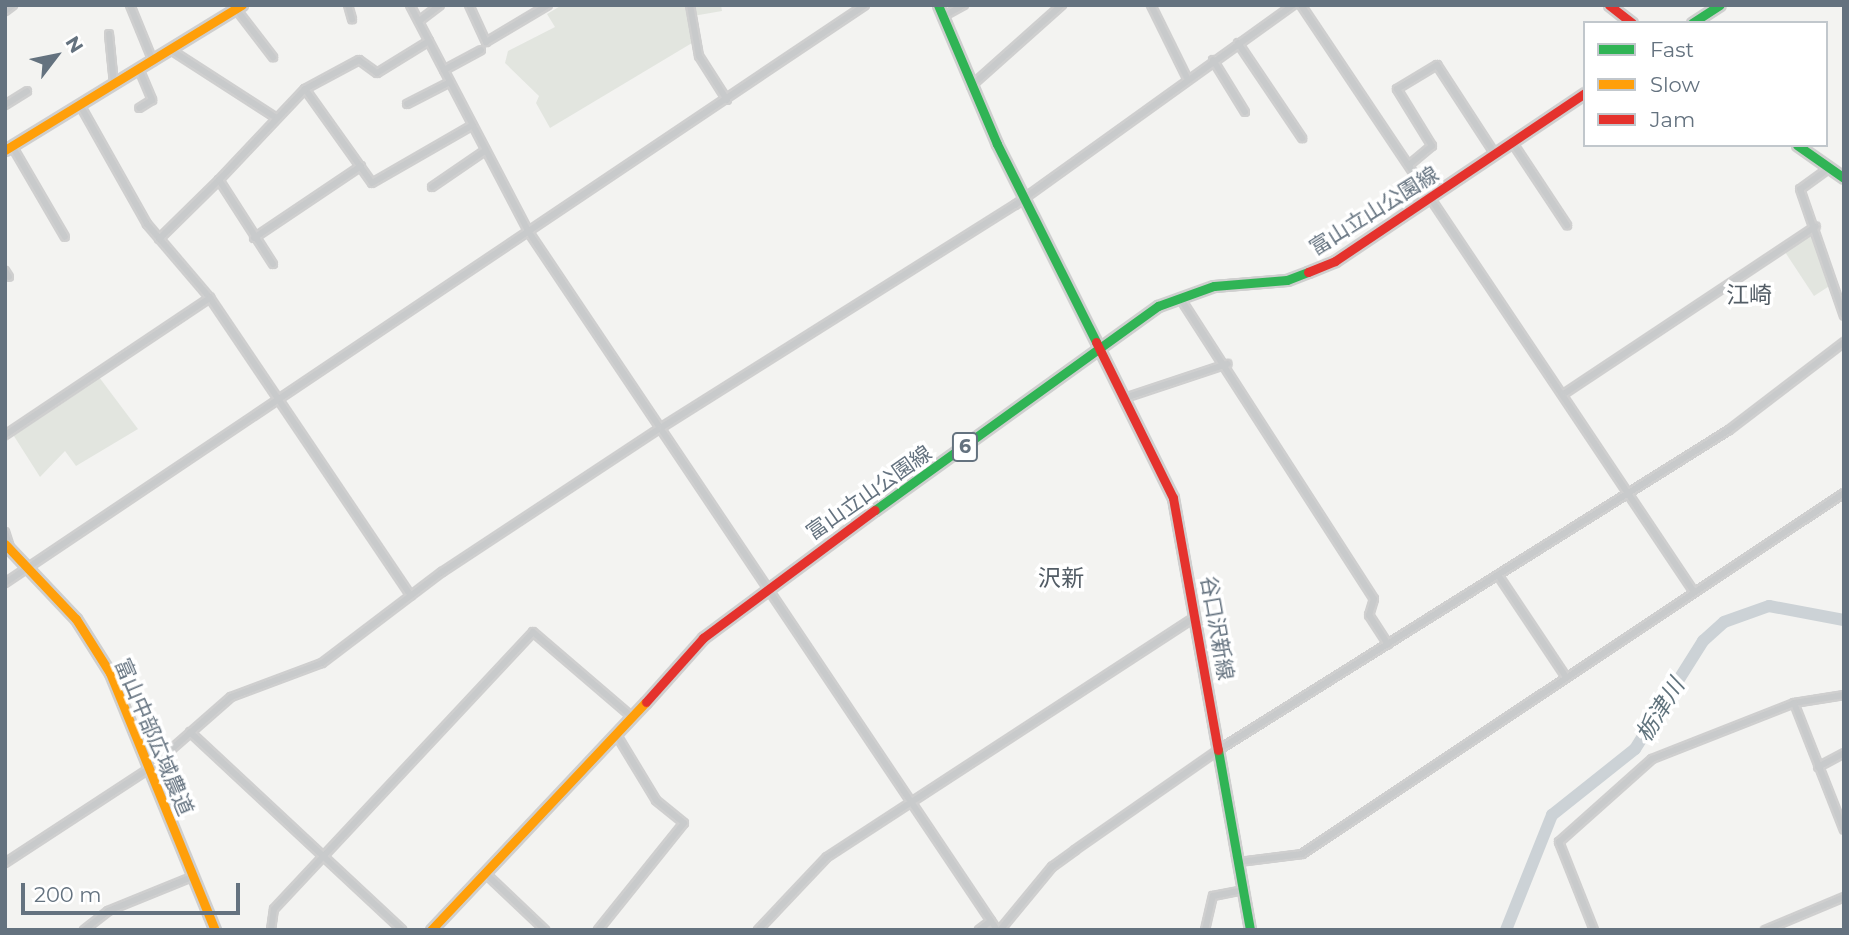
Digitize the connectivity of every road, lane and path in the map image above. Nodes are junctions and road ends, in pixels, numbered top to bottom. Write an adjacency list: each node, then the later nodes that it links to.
1 (13, 5): 19 (street)
2 (130, 5): 32 (street)
3 (348, 5): 21 (street)
4 (410, 5): 24 (street)
5 (440, 5): 24 (street)
6 (548, 5): 17 (street)
7 (690, 5): 42 (street)
8 (866, 5): 42 (street)
9 (938, 5): 20 (main road, 谷口沢新線)
10 (964, 5): 20 (street)
11 (1062, 5): 38 (street)
12 (1151, 5): 35 (street)
13 (1293, 5): 27 (street)
14 (1301, 5): 56 (street)
15 (1609, 5): 22 (main road)
16 (1720, 5): 23 (main road)
17 (467, 6)
18 (239, 7): 28 (main road); 30 (street)
19 (5, 11)
20 (942, 18): 38 (main road, 谷口沢新線)
21 (352, 19)
22 (1629, 21)
23 (1695, 21)
24 (419, 22): 26 (street)
25 (109, 34): 37 (street)
26 (429, 41): 34 (street); 39 (street)
27 (1238, 43): 31 (street); 50 (street)
28 (171, 50): 32 (main road); 48 (street)
29 (481, 50): 34 (street)
30 (273, 57)
31 (1213, 60): 35 (street); 47 (street)
32 (153, 61): 33 (main road)
33 (139, 69): 37 (main road); 46 (street)
34 (444, 71): 36 (street)
35 (1187, 78): 63 (street)
36 (450, 82): 43 (street); 49 (street)
37 (114, 85): 45 (main road)
38 (971, 86): 63 (main road, 谷口沢新線)
39 (304, 89): 48 (street); 57 (street)
40 (27, 90): 44 (street)
41 (1583, 94): 51 (main road, 富山立山公園線 / 6)
42 (727, 100): 66 (street)
43 (407, 104)
44 (5, 105)
45 (80, 105): 53 (main road); 69 (street)
46 (139, 108)
47 (1245, 112)
48 (275, 117): 60 (street)
49 (473, 125): 54 (street); 57 (street)
50 (1302, 138)
51 (1512, 142): 55 (main road, 富山立山公園線 / 6); 64 (street)
52 (1800, 147): 58 (main road)
53 (9, 148): 67 (street)
54 (486, 150): 61 (street); 66 (street)
55 (1495, 154): 56 (street); 62 (main road, 富山立山公園線 / 6)
56 (1409, 164): 62 (street)
57 (361, 166): 68 (street)
58 (1828, 169): 59 (main road); 65 (street)
59 (1844, 178)
60 (219, 180): 68 (street); 69 (street)
61 (432, 187)
62 (1430, 197): 71 (main road, 富山立山公園線 / 6); 77 (street)
63 (1024, 198): 75 (main road, 谷口沢新線); 80 (street)
64 (1567, 225)
65 (1816, 226): 73 (street); 77 (street)
66 (528, 231): 79 (street); 80 (street)
67 (65, 237)
68 (254, 238): 70 (street)
69 (159, 239): 72 (street)
70 (273, 264)
71 (1179, 297): 75 (main road, 富山立山公園線 / 6); 76 (street)
72 (210, 298): 79 (street); 81 (street)
73 (1844, 316)
74 (1844, 342): 82 (street)
75 (1100, 348): 78 (main road, 谷口沢新線); 89 (main road, 富山立山公園線 / 6)
76 (1227, 364): 78 (street); 93 (street)
77 (1565, 393): 82 (street)
78 (1125, 398): 92 (main road, 谷口沢新線)
79 (279, 399): 86 (street); 91 (street)
80 (662, 427): 89 (street); 91 (street)
81 (5, 435)
82 (1629, 492): 87 (street); 90 (street)
83 (1844, 493): 90 (street)
84 (5, 532): 85 (street)
85 (8, 547): 86 (main road, 富山中部広域農道)
86 (30, 567): 88 (street); 103 (main road, 富山中部広域農道)
87 (1498, 575): 93 (street); 94 (street)
88 (5, 583)
89 (768, 585): 97 (main road, 富山立山公園線 / 6); 104 (street)
90 (1694, 592): 94 (street)
91 (411, 596): 98 (street)
92 (1197, 616): 100 (main road, 谷口沢新線); 104 (street)
93 (1388, 644): 100 (street)
94 (1566, 677): 107 (street)
95 (1844, 695): 96 (street)
96 (1794, 704): 102 (street); 126 (street)
97 (631, 716): 99 (main road, 富山立山公園線 / 6); 106 (street)
98 (190, 732): 103 (street); 106 (street)
99 (616, 734): 109 (main road, 富山立山公園線 / 6); 120 (street)
100 (1220, 749): 107 (main road, 谷口沢新線); 123 (street)
101 (1844, 753): 102 (street)
102 (1818, 767): 105 (street)
103 (150, 768): 108 (street); 110 (main road, 富山中部広域農道)
104 (911, 801): 113 (street); 121 (street)
105 (1844, 830)
106 (323, 856): 116 (street); 117 (street)
107 (1239, 862): 111 (main road, 谷口沢新線)
108 (5, 863)
109 (484, 873): 118 (main road, 富山立山公園線 / 6); 119 (street)
110 (194, 876): 114 (street); 115 (main road, 富山中部広域農道)
111 (1244, 890): 124 (street); 125 (main road, 谷口沢新線)
112 (1844, 897): 127 (street)
113 (991, 921): 122 (street); 123 (street)
114 (84, 930)
115 (215, 930)
116 (271, 930)
117 (402, 930)
118 (431, 930)
119 (545, 930)
120 (598, 930)
121 (758, 930)
122 (979, 930)
123 (998, 930)
124 (1205, 930)
125 (1250, 930)
126 (1594, 930)
127 (1765, 930)

